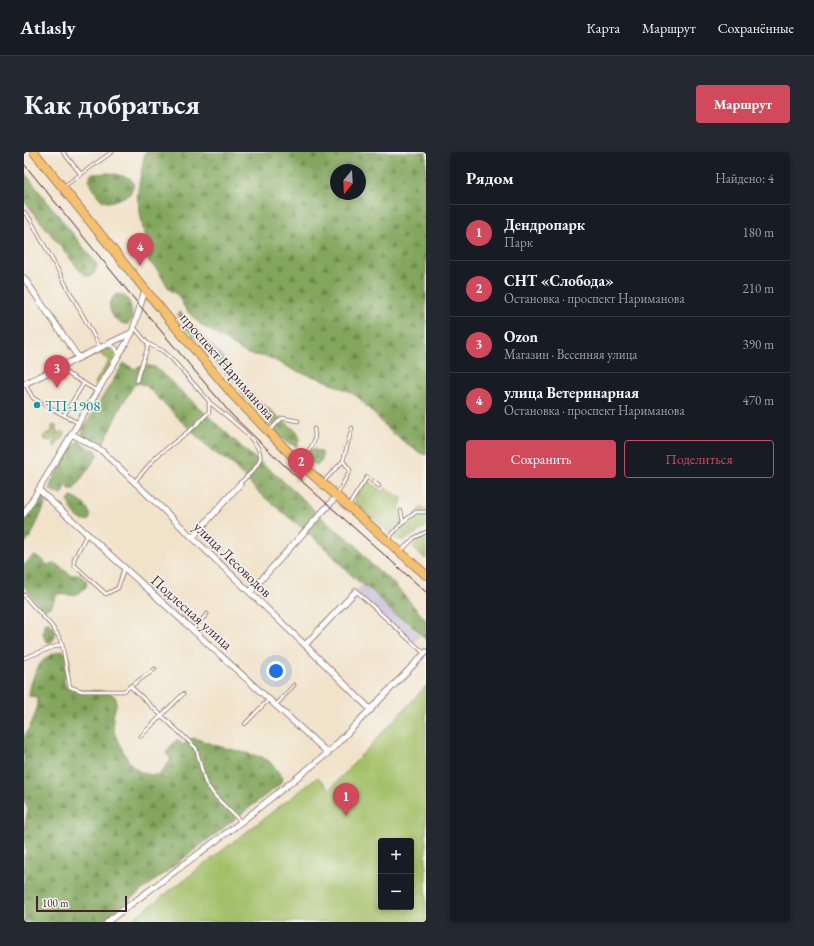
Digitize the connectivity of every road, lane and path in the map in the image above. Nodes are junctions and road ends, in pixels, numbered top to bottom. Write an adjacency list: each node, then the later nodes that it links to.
1 (34, 152): 5 (main road, проспект Нариманова)
2 (62, 152): 4 (lane)
3 (112, 152): 4 (lane)
4 (80, 173): 5 (lane)
5 (62, 187): 8 (main road, проспект Нариманова)
6 (24, 212): 13 (lane)
7 (24, 278): 15 (street)
8 (145, 290): 9 (street); 27 (main road, проспект Нариманова)
9 (134, 327): 10 (street); 12 (lane)
10 (132, 332): 11 (street); 14 (street)
11 (107, 344): 13 (street); 14 (lane)
12 (148, 344): 17 (lane); 21 (lane)
13 (100, 347): 15 (street)
14 (118, 356): 20 (street)
15 (78, 357): 16 (street)
16 (57, 368): 18 (lane); 19 (street)
17 (137, 381)
18 (84, 383): 20 (lane); 22 (lane)
19 (25, 384): 22 (lane)
20 (98, 391): 24 (street)
21 (209, 401): 31 (lane); 32 (lane)
22 (64, 415): 24 (lane)
23 (298, 422): 27 (lane)
24 (79, 423): 28 (street)
25 (352, 428): 30 (lane)
26 (314, 429): 29 (lane)
27 (268, 432): 33 (main road, проспект Нариманова)
28 (72, 434): 31 (street, улица Лесоводов); 35 (street)
29 (304, 456)
30 (343, 461): 33 (lane); 36 (lane)
31 (135, 482): 44 (street, улица Лесоводов)
32 (240, 484): 44 (street)
33 (322, 484): 36 (main road, проспект Нариманова)
34 (379, 486): 37 (lane)
35 (39, 490): 40 (street); 43 (street, Подлесная улица)
36 (336, 498): 37 (main road, проспект Нариманова); 50 (street)
37 (348, 508): 45 (main road, проспект Нариманова)
38 (401, 511): 41 (lane)
39 (426, 512): 41 (lane)
40 (24, 514)
41 (403, 522): 45 (lane)
42 (426, 532): 46 (lane)
43 (87, 534): 47 (street, Подлесная улица); 47 (lane)
44 (193, 537): 50 (street, улица Лесоводов)
45 (386, 541): 46 (main road, проспект Нариманова)
46 (400, 552): 48 (main road, проспект Нариманова)
47 (124, 567): 53 (street, Подлесная улица)
48 (426, 575)
49 (356, 591): 55 (street); 56 (lane)
50 (250, 592): 55 (street, улица Лесоводов)
51 (24, 595): 54 (lane)
52 (207, 614): 53 (lane)
53 (193, 630): 62 (street, Подлесная улица)
54 (62, 644): 57 (lane); 60 (lane)
55 (304, 645): 64 (street, улица Лесоводов)
56 (425, 653): 64 (street)
57 (24, 658)
58 (155, 669): 60 (lane)
59 (294, 685): 63 (lane)
60 (130, 686): 65 (lane)
61 (183, 694): 65 (lane)
62 (269, 699): 63 (street, Подлесная улица); 66 (lane)
63 (276, 705): 68 (street, Подлесная улица)
64 (371, 710): 68 (street)
65 (161, 716): 67 (lane); 69 (lane)
66 (245, 724)
67 (141, 736)
68 (328, 753): 69 (street)
69 (241, 822): 70 (street)
70 (106, 922)

